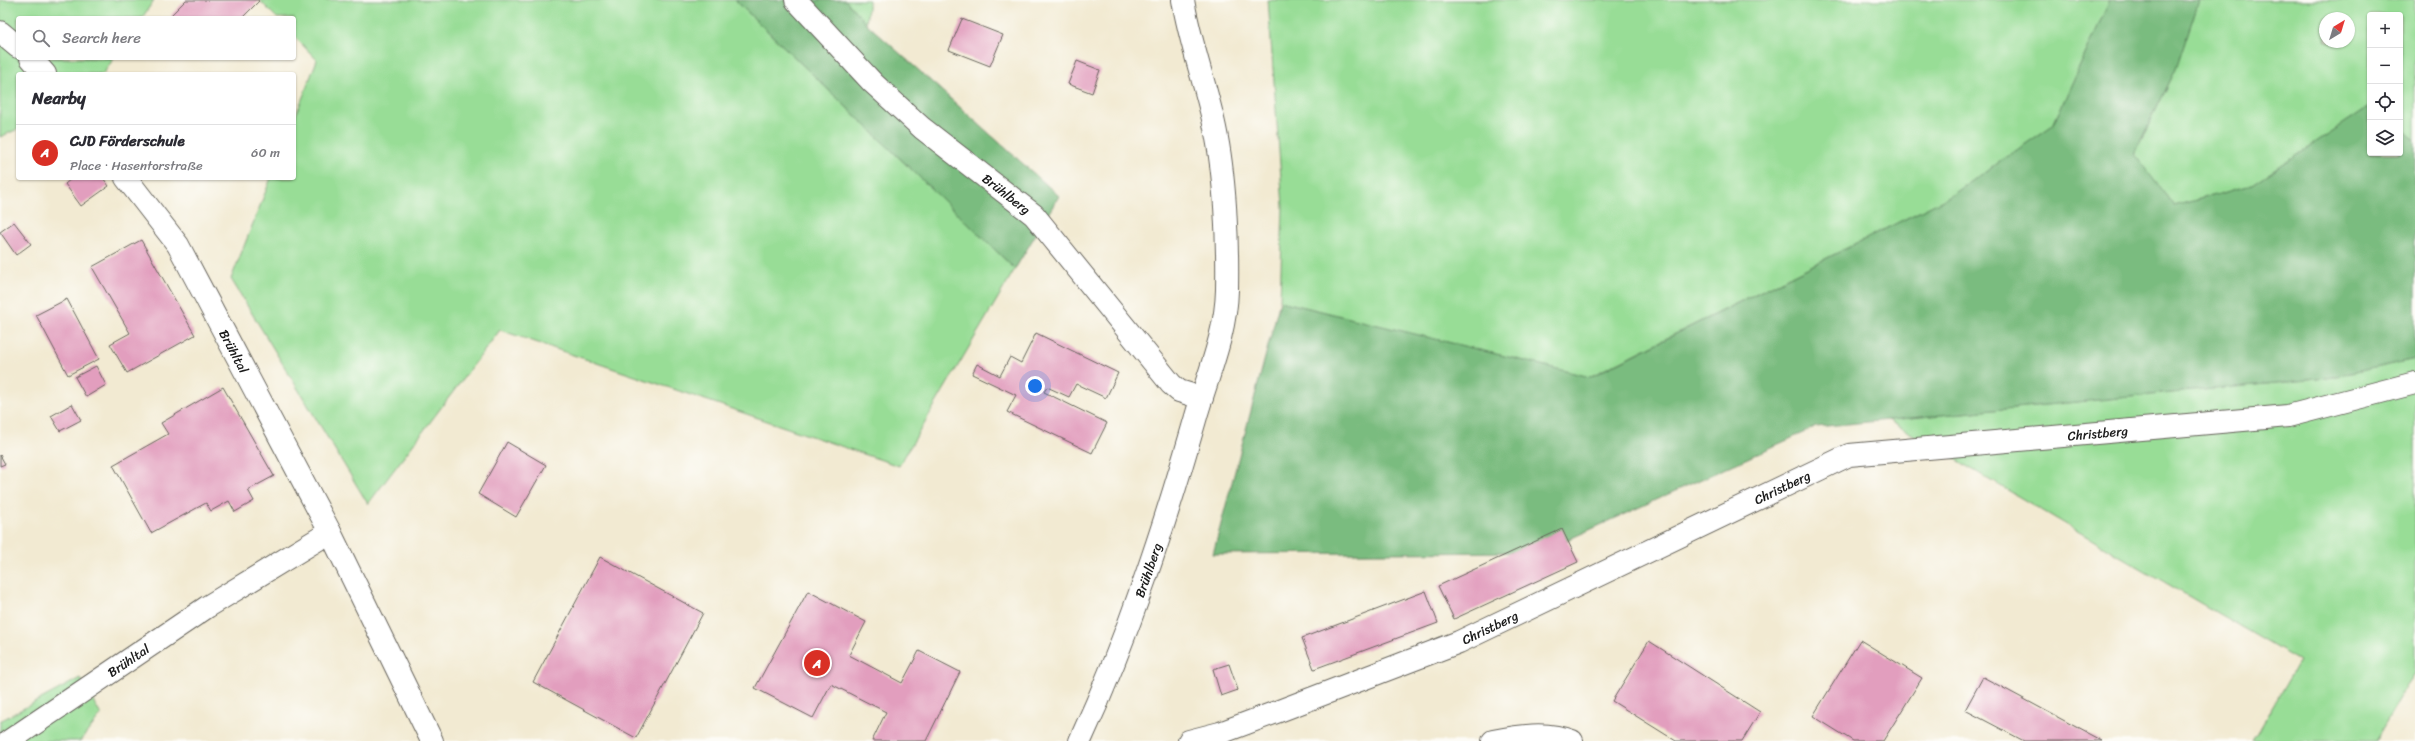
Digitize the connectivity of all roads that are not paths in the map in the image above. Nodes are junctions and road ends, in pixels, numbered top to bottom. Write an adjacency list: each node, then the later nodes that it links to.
1 (796, 0): 9 (street, Brühlberg)
2 (1183, 0): 9 (street, Brühlberg)
3 (0, 32): 4 (street)
4 (16, 45)
5 (33, 60): 6 (street)
6 (42, 72)
7 (128, 180): 10 (street, Brühltal)
8 (2415, 383): 14 (street, Christberg)
9 (1202, 398): 11 (street, Brühlberg)
10 (330, 532): 12 (street, Brühltal); 13 (street, Brühltal)
11 (1084, 740)
12 (9, 741)
13 (432, 741)
14 (1189, 741)
15 (1493, 741): 16 (street)
16 (1572, 741)

